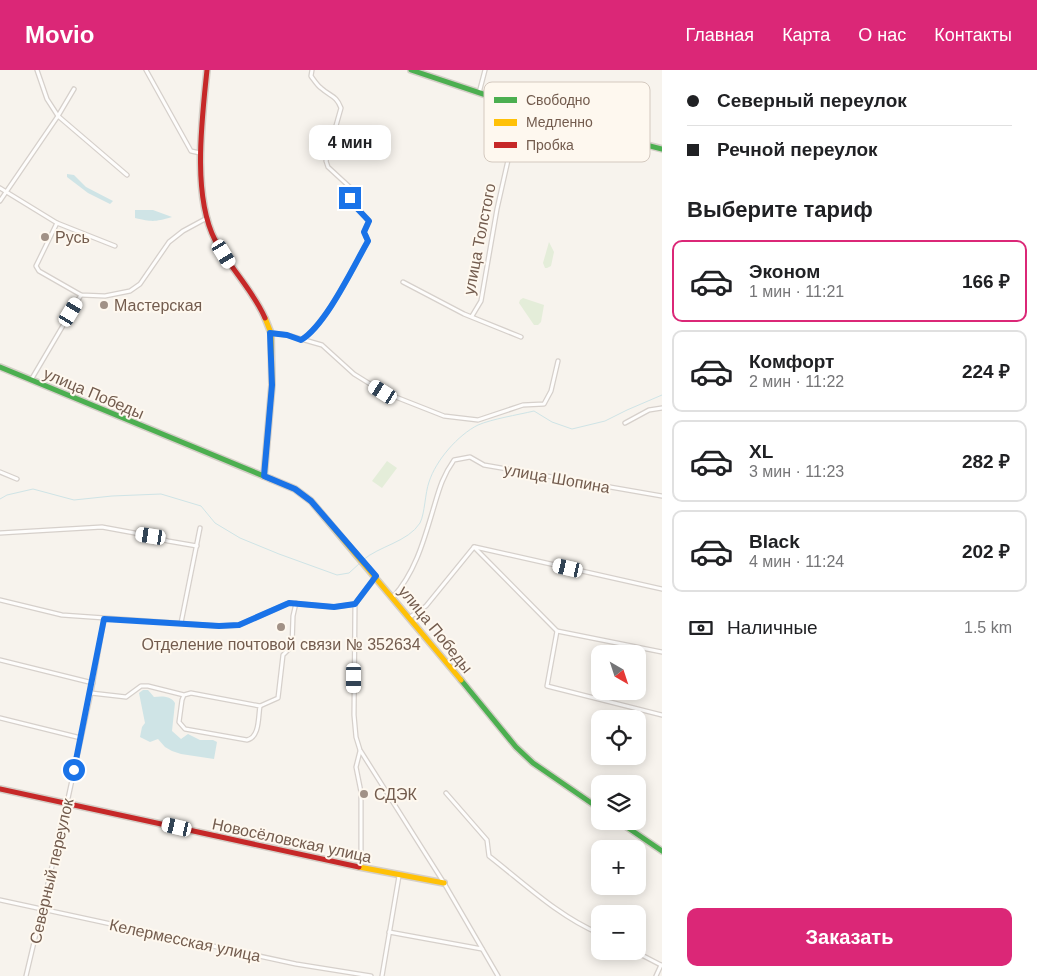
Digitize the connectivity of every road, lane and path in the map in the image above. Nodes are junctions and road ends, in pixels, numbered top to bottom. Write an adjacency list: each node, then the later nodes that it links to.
1 (37, 70): 10 (street)
2 (146, 70): 11 (street)
3 (208, 70): 11 (street)
4 (312, 70): 25 (street)
5 (411, 70): 8 (street)
6 (485, 70): 8 (street)
7 (74, 90): 10 (street)
8 (479, 93): 9 (street)
9 (484, 95)
10 (58, 116): 13 (street); 15 (street)
11 (200, 153): 17 (street)
12 (508, 162): 22 (street, улица Толстого)
13 (127, 175)
14 (0, 188): 15 (street)
15 (6, 192): 16 (street); 18 (street)
16 (0, 201)
17 (206, 218): 21 (street); 23 (street)
18 (57, 223): 19 (street); 21 (street)
19 (115, 246)
20 (402, 282): 22 (street, улица Толстого)
21 (81, 295): 28 (street)
22 (472, 316): 24 (street, улица Толстого)
23 (270, 333): 25 (street); 32 (street)
24 (521, 337)
25 (301, 340): 26 (street)
26 (558, 361)
27 (0, 368): 28 (street, улица Победы)
28 (31, 380): 32 (street, улица Победы)
29 (662, 408): 30 (street)
30 (625, 423)
31 (0, 472): 33 (street)
32 (264, 476): 39 (street, улица Победы)
33 (17, 479)
34 (662, 496): 41 (street, улица Шопина)
35 (200, 528): 37 (street)
36 (0, 532): 37 (street)
37 (197, 546): 47 (street)
38 (474, 547): 40 (street); 45 (street); 48 (street)
39 (376, 576): 41 (street, улица Победы); 44 (street)
40 (662, 589)
41 (393, 597): 45 (street, улица Победы)
42 (0, 600): 46 (street)
43 (296, 603): 44 (street); 47 (street); 54 (street)
44 (355, 604): 58 (street)
45 (410, 617): 62 (street, улица Победы)
46 (104, 619): 47 (street); 51 (street, Северный переулок)
47 (181, 623)
48 (557, 631): 49 (street); 55 (street)
49 (662, 652)
50 (0, 660): 51 (street)
51 (93, 683): 52 (street, Северный переулок)
52 (90, 693): 53 (street); 57 (street, Северный переулок)
53 (184, 695): 54 (street); 54 (street)
54 (260, 706)
55 (662, 715)
56 (0, 718): 57 (street)
57 (81, 738): 61 (street, Северный переулок)
58 (360, 750): 65 (street); 67 (street)
59 (0, 789): 61 (street, Новосёловская улица)
60 (446, 793): 70 (street)
61 (67, 803): 65 (street, Новосёловская улица); 69 (street, Северный переулок)
62 (591, 803)
63 (631, 830): 64 (street)
64 (662, 851)
65 (361, 868): 66 (street, Новосёловская улица)
66 (399, 876): 67 (street, Новосёловская улица); 71 (street)
67 (444, 883): 72 (street)
68 (0, 900): 69 (street, Келермесская улица)
69 (42, 910): 75 (street, Северный переулок); 76 (street, Келермесская улица)
70 (591, 930)
71 (389, 932): 72 (street); 77 (street)
72 (483, 949): 78 (street)
73 (646, 957): 74 (street)
74 (662, 965): 79 (street)
75 (26, 976)
76 (371, 976)
77 (382, 976)
78 (498, 976)
79 (656, 976)

